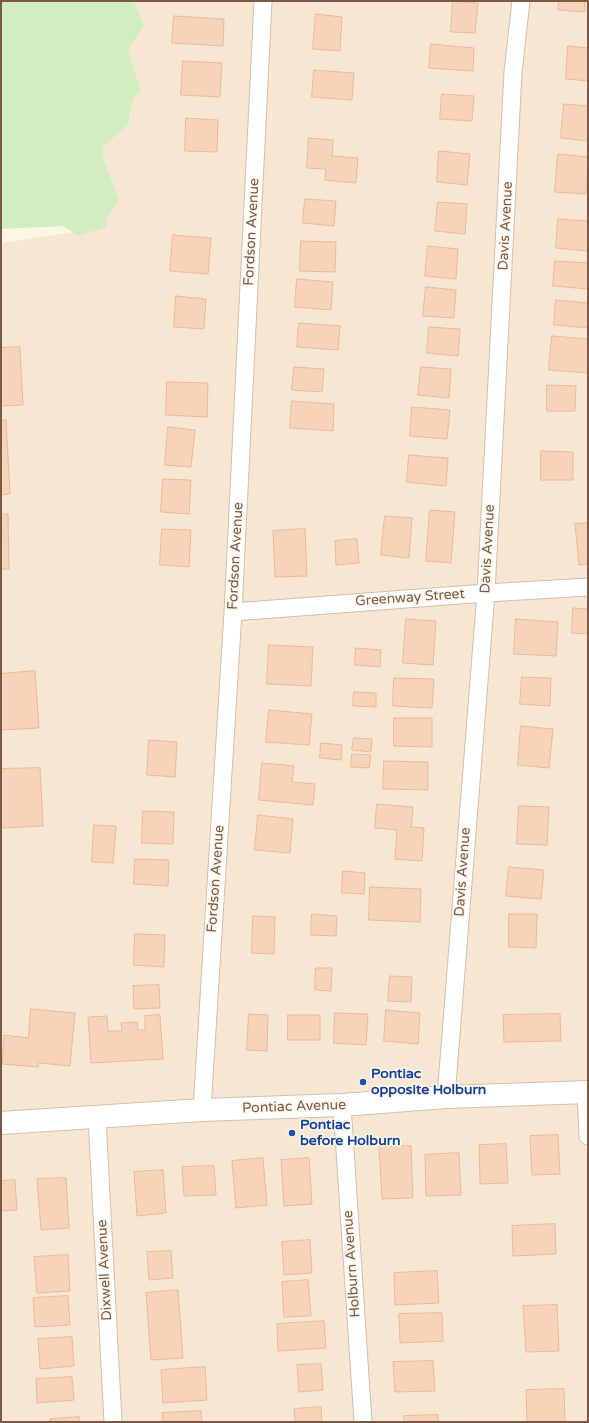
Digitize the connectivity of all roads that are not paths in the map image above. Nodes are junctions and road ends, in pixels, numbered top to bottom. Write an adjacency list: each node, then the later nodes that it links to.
1 (263, 1): 5 (street, Fordson Avenue)
2 (521, 1): 4 (street, Davis Avenue)
3 (588, 587): 4 (street, Greenway Street)
4 (486, 592): 5 (street, Greenway Street); 7 (street, Davis Avenue)
5 (233, 612): 9 (street, Fordson Avenue)
6 (587, 1092): 7 (main road, Pontiac Avenue); 12 (street)
7 (446, 1097): 8 (main road, Pontiac Avenue)
8 (342, 1105): 9 (main road, Pontiac Avenue); 14 (street, Holburn Avenue)
9 (202, 1110): 10 (main road, Pontiac Avenue)
10 (97, 1118): 11 (main road, Pontiac Avenue); 13 (street, Dixwell Avenue)
11 (1, 1123)
12 (588, 1136)
13 (113, 1422)
14 (363, 1422)

